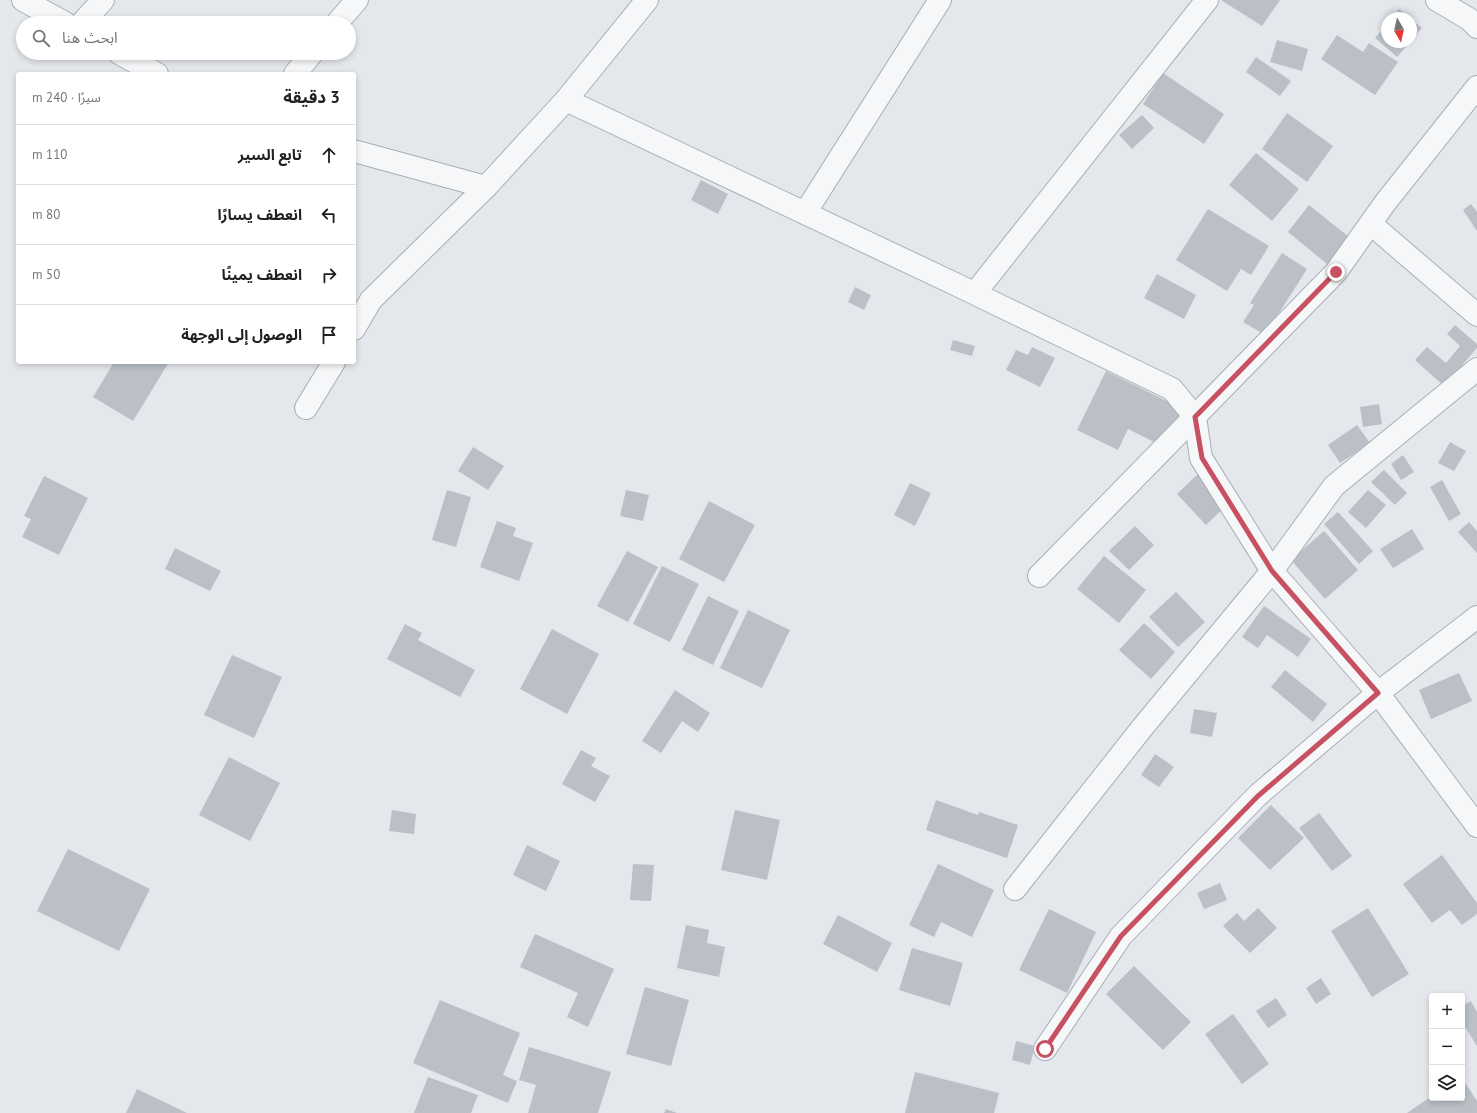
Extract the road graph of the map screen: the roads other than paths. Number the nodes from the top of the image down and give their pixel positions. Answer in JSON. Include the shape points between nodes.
{"nodes":[{"id":1,"x":23,"y":0,"type":"edge"},
{"id":2,"x":103,"y":0,"type":"edge"},
{"id":3,"x":357,"y":0,"type":"edge"},
{"id":4,"x":647,"y":0,"type":"edge"},
{"id":5,"x":940,"y":0,"type":"edge"},
{"id":6,"x":1206,"y":0,"type":"edge"},
{"id":7,"x":1451,"y":3,"type":"edge"},
{"id":8,"x":52,"y":16,"type":"edge"},
{"id":9,"x":88,"y":16,"type":"edge"},
{"id":10,"x":343,"y":16,"type":"edge"},
{"id":11,"x":1477,"y":27,"type":"edge"},
{"id":12,"x":132,"y":60,"type":"edge"},
{"id":13,"x":306,"y":60,"type":"edge"},
{"id":14,"x":153,"y":72,"type":"edge"},
{"id":15,"x":296,"y":72,"type":"edge"},
{"id":16,"x":1477,"y":87,"type":"edge"},
{"id":17,"x":566,"y":100,"type":"junction"},
{"id":18,"x":356,"y":152,"type":"edge"},
{"id":19,"x":486,"y":187,"type":"junction"},
{"id":20,"x":805,"y":213,"type":"junction"},
{"id":21,"x":1371,"y":224,"type":"junction"},
{"id":22,"x":975,"y":293,"type":"junction"},
{"id":23,"x":1477,"y":315,"type":"edge"},
{"id":24,"x":356,"y":326,"type":"edge"},
{"id":25,"x":333,"y":364,"type":"edge"},
{"id":26,"x":1477,"y":369,"type":"edge"},
{"id":27,"x":306,"y":408,"type":"dead end"},
{"id":28,"x":1195,"y":417,"type":"junction"},
{"id":29,"x":1272,"y":571,"type":"junction"},
{"id":30,"x":1039,"y":576,"type":"dead end"},
{"id":31,"x":1477,"y":617,"type":"edge"},
{"id":32,"x":1378,"y":693,"type":"junction"},
{"id":33,"x":1477,"y":826,"type":"edge"},
{"id":34,"x":1015,"y":889,"type":"dead end"},
{"id":35,"x":1045,"y":1049,"type":"dead end"}],
"edges":[{"from":1,"to":8,"type":"street"},
{"from":2,"to":9,"type":"street"},
{"from":3,"to":10,"type":"street"},
{"from":4,"to":17,"type":"street"},
{"from":5,"to":20,"type":"street"},
{"from":6,"to":22,"type":"street"},
{"from":7,"to":11,"type":"street"},
{"from":12,"to":14,"type":"street"},
{"from":13,"to":15,"type":"street"},
{"from":16,"to":21,"type":"street"},
{"from":17,"to":19,"type":"street"},
{"from":17,"to":20,"type":"street"},
{"from":18,"to":19,"type":"street"},
{"from":19,"to":24,"type":"street","via":[[371,300]]},
{"from":20,"to":22,"type":"street"},
{"from":21,"to":23,"type":"street"},
{"from":21,"to":28,"type":"street","via":[[1336,272]]},
{"from":22,"to":28,"type":"street","via":[[1172,389]]},
{"from":25,"to":27,"type":"street"},
{"from":26,"to":29,"type":"street","via":[[1334,486]]},
{"from":28,"to":29,"type":"street","via":[[1202,458]]},
{"from":28,"to":30,"type":"street"},
{"from":29,"to":32,"type":"street"},
{"from":29,"to":34,"type":"street","via":[[1142,728]]},
{"from":31,"to":32,"type":"street"},
{"from":32,"to":33,"type":"street"},
{"from":32,"to":35,"type":"street","via":[[1258,796],[1121,936]]}]}
